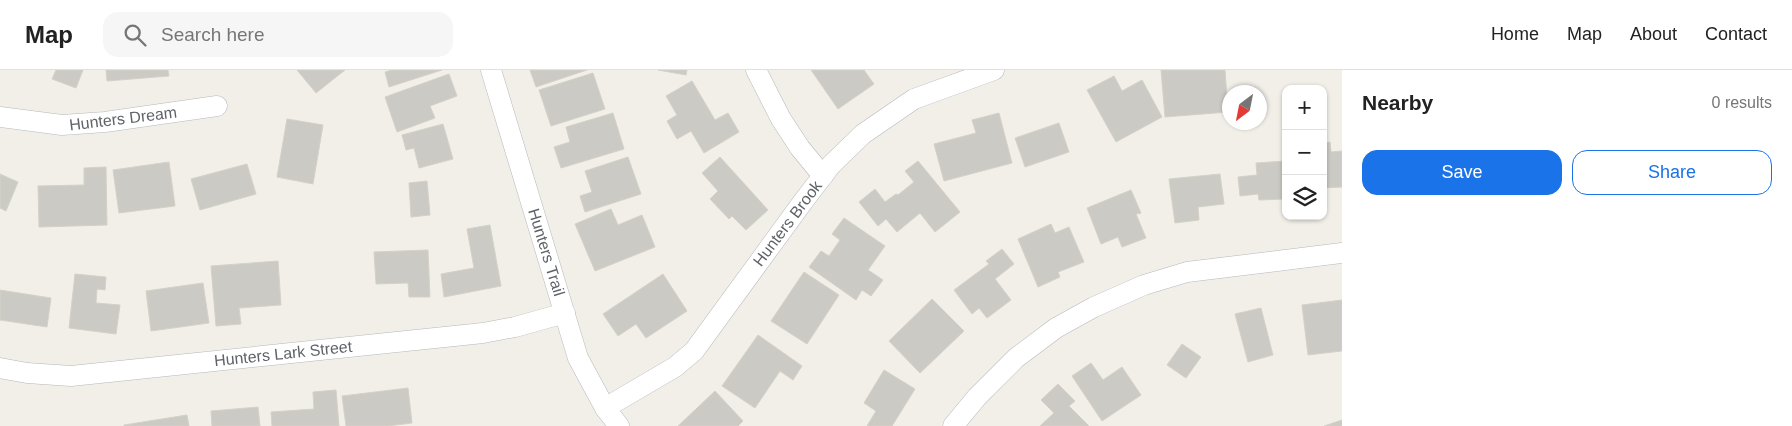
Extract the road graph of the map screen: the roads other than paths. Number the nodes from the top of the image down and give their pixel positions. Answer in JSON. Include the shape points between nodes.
{"nodes":[{"id":1,"x":491,"y":70,"type":"edge"},
{"id":2,"x":756,"y":70,"type":"edge"},
{"id":3,"x":994,"y":70,"type":"edge"},
{"id":4,"x":217,"y":106,"type":"dead end"},
{"id":5,"x":0,"y":117,"type":"edge"},
{"id":6,"x":823,"y":176,"type":"junction"},
{"id":7,"x":1342,"y":253,"type":"edge"},
{"id":8,"x":565,"y":313,"type":"junction"},
{"id":9,"x":0,"y":368,"type":"edge"},
{"id":10,"x":605,"y":408,"type":"junction"},
{"id":11,"x":619,"y":426,"type":"edge"},
{"id":12,"x":953,"y":426,"type":"edge"}],
"edges":[{"from":1,"to":8,"type":"street","name":"Hunters Trail"},
{"from":2,"to":6,"type":"street","via":[[781,119]]},
{"from":3,"to":6,"type":"street","name":"Hunters Brook","via":[[914,99],[863,134]]},
{"from":4,"to":5,"type":"street","name":"Hunters Dream","via":[[62,125]]},
{"from":6,"to":10,"type":"street","name":"Hunters Brook","via":[[694,350],[675,366]]},
{"from":7,"to":12,"type":"street","via":[[1187,272],[1144,285],[1094,307],[1056,328],[1016,358]]},
{"from":8,"to":9,"type":"street","name":"Hunters Lark Street","via":[[483,333],[71,376]]},
{"from":8,"to":10,"type":"street","name":"Hunters Trail","via":[[578,358]]},
{"from":10,"to":11,"type":"street","name":"Hunters Trail"}]}
